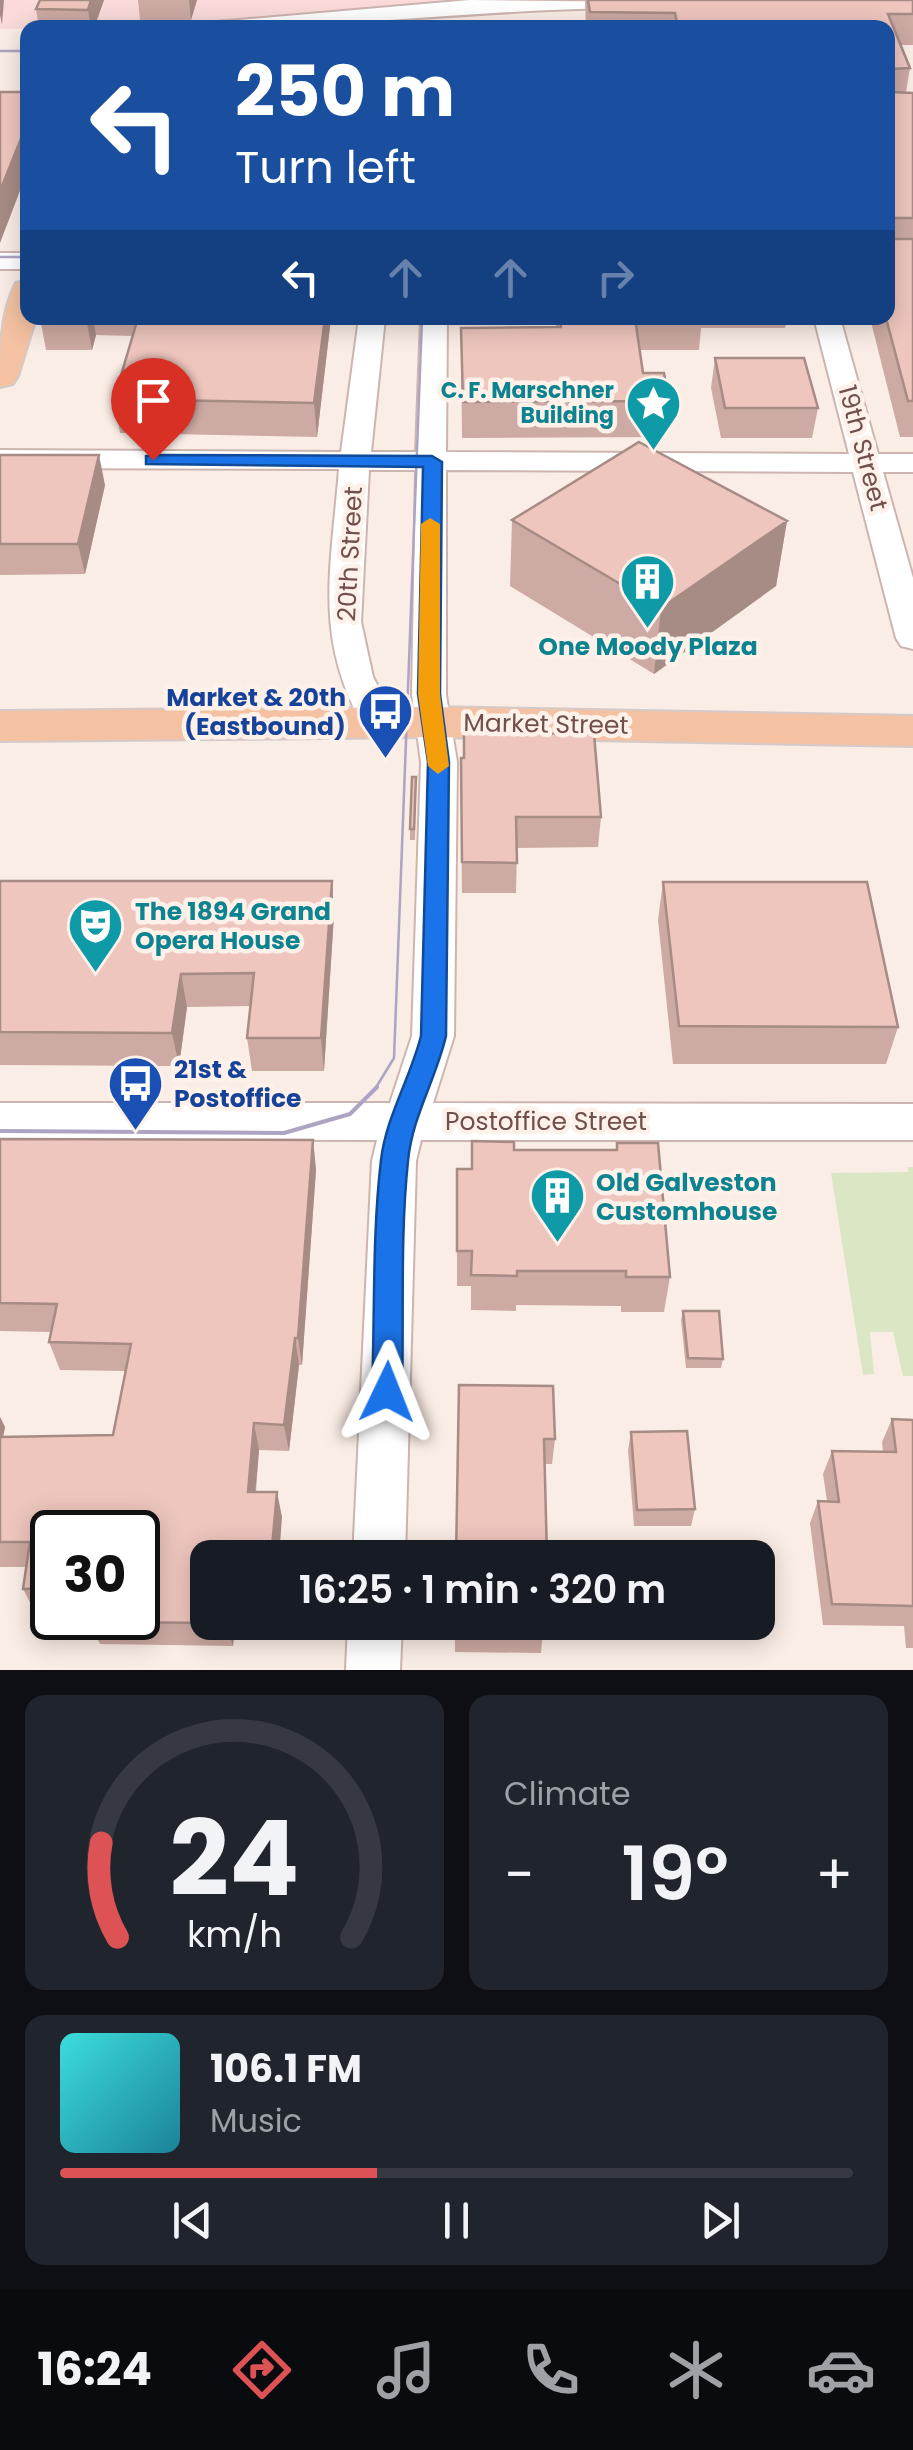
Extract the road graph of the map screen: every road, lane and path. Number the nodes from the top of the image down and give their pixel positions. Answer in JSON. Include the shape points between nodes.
{"nodes":[{"id":1,"x":652,"y":2,"type":"edge"},
{"id":2,"x":433,"y":18,"type":"edge"},
{"id":3,"x":389,"y":20,"type":"edge"},
{"id":4,"x":20,"y":315,"type":"edge"},
{"id":5,"x":371,"y":325,"type":"edge"},
{"id":6,"x":434,"y":325,"type":"edge"},
{"id":7,"x":829,"y":325,"type":"edge"},
{"id":8,"x":0,"y":376,"type":"edge"},
{"id":9,"x":0,"y":459,"type":"edge"},
{"id":10,"x":355,"y":461,"type":"junction"},
{"id":11,"x":432,"y":462,"type":"junction"},
{"id":12,"x":867,"y":464,"type":"junction"},
{"id":13,"x":913,"y":464,"type":"edge"},
{"id":14,"x":913,"y":638,"type":"edge"},
{"id":15,"x":432,"y":722,"type":"junction"},
{"id":16,"x":380,"y":725,"type":"junction"},
{"id":17,"x":0,"y":726,"type":"edge"},
{"id":18,"x":913,"y":731,"type":"edge"},
{"id":19,"x":0,"y":1121,"type":"edge"},
{"id":20,"x":402,"y":1121,"type":"junction"},
{"id":21,"x":913,"y":1122,"type":"edge"},
{"id":22,"x":380,"y":1540,"type":"edge"},
{"id":23,"x":375,"y":1640,"type":"edge"},
{"id":24,"x":373,"y":1670,"type":"edge"}],
"edges":[{"from":1,"to":2,"type":"street","via":[[565,0]]},
{"from":2,"to":3,"type":"street"},
{"from":4,"to":8,"type":"main road"},
{"from":5,"to":10,"type":"street","name":"20th Street"},
{"from":6,"to":11,"type":"street"},
{"from":7,"to":12,"type":"street","name":"19th Street"},
{"from":9,"to":10,"type":"street"},
{"from":10,"to":11,"type":"street"},
{"from":10,"to":16,"type":"street","name":"20th Street","via":[[344,622],[356,677]]},
{"from":11,"to":12,"type":"street"},
{"from":11,"to":15,"type":"street"},
{"from":12,"to":13,"type":"street"},
{"from":12,"to":14,"type":"street","name":"19th Street"},
{"from":15,"to":16,"type":"main road","name":"Market Street"},
{"from":15,"to":18,"type":"main road","name":"Market Street"},
{"from":15,"to":20,"type":"street","via":[[438,762],[433,1036]]},
{"from":16,"to":17,"type":"main road","name":"Market Street"},
{"from":19,"to":20,"type":"street","name":"Postoffice Street"},
{"from":20,"to":21,"type":"street","name":"Postoffice Street"},
{"from":20,"to":22,"type":"street","via":[[394,1160]]},
{"from":23,"to":24,"type":"street"}]}
